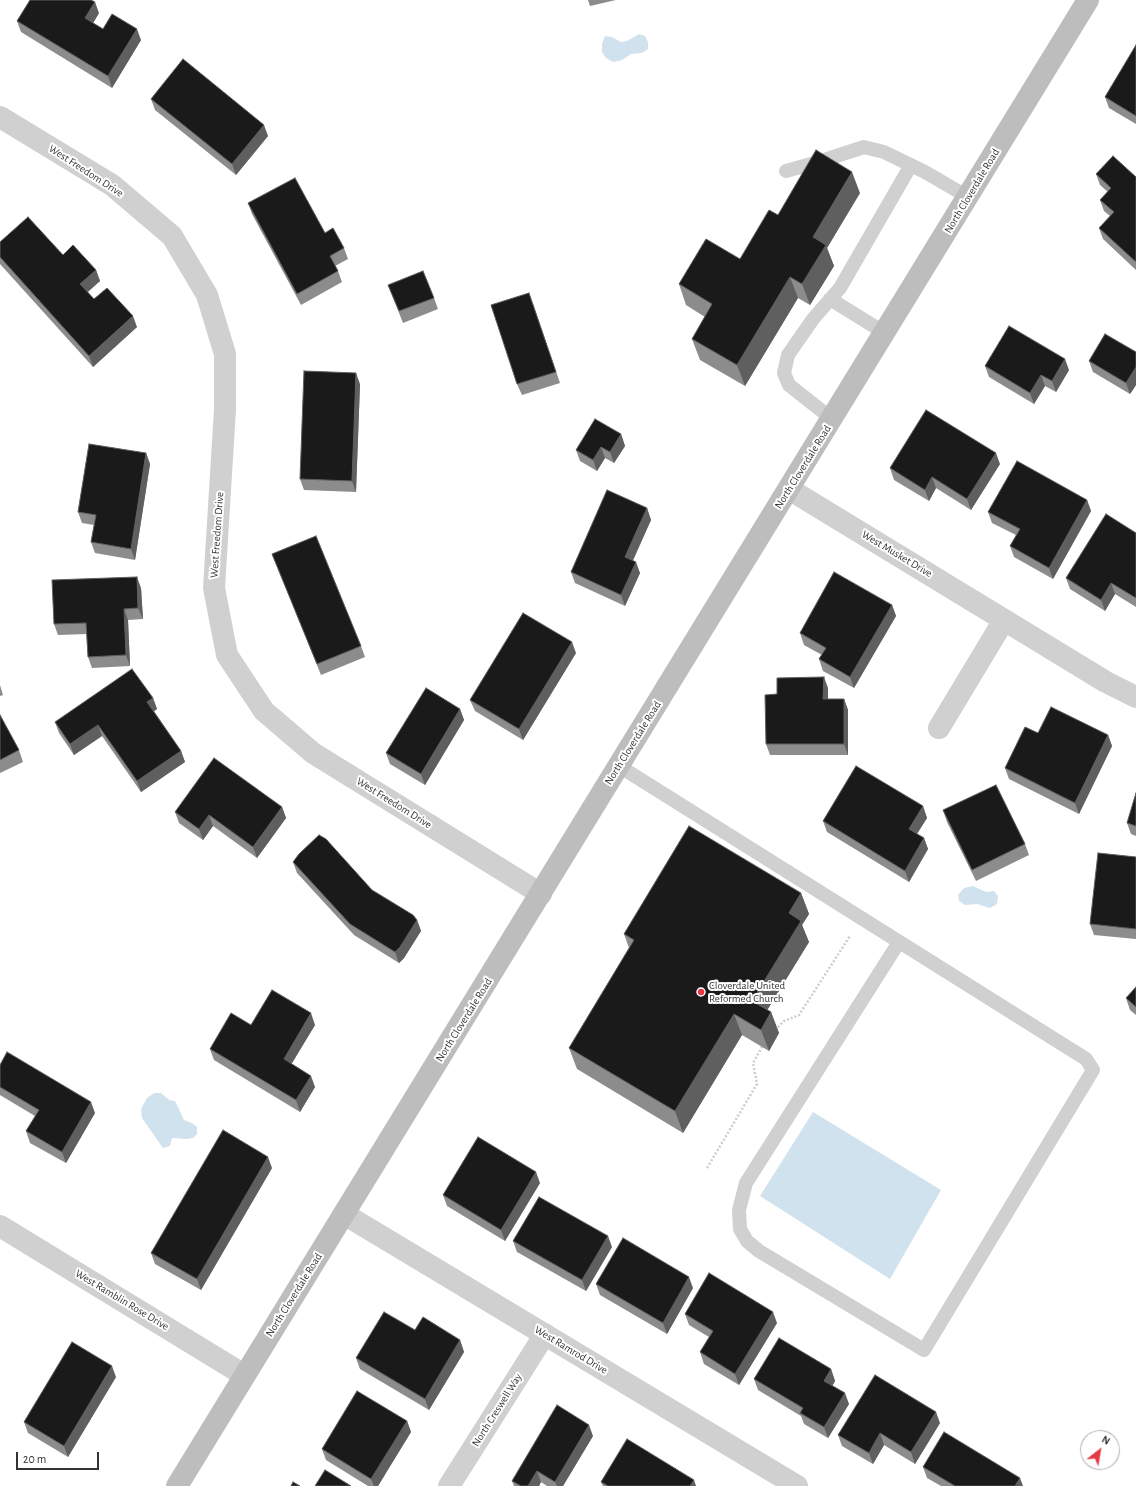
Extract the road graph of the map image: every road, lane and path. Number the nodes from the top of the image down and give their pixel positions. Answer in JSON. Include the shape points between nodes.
{"nodes":[{"id":1,"x":1088,"y":0,"type":"edge"},
{"id":2,"x":0,"y":117,"type":"edge"},
{"id":3,"x":911,"y":165,"type":"junction"},
{"id":4,"x":786,"y":171,"type":"dead end"},
{"id":5,"x":968,"y":197,"type":"junction"},
{"id":6,"x":830,"y":299,"type":"junction"},
{"id":7,"x":885,"y":333,"type":"junction"},
{"id":8,"x":832,"y":419,"type":"junction"},
{"id":9,"x":789,"y":489,"type":"junction"},
{"id":10,"x":1004,"y":620,"type":"junction"},
{"id":11,"x":1136,"y":697,"type":"edge"},
{"id":12,"x":939,"y":728,"type":"dead end"},
{"id":13,"x":619,"y":766,"type":"junction"},
{"id":14,"x":541,"y":894,"type":"junction"},
{"id":15,"x":862,"y":919,"type":"junction"},
{"id":16,"x":899,"y":942,"type":"junction"},
{"id":17,"x":774,"y":1031,"type":"dead end"},
{"id":18,"x":766,"y":1041,"type":"edge"},
{"id":19,"x":707,"y":1168,"type":"dead end"},
{"id":20,"x":344,"y":1214,"type":"junction"},
{"id":21,"x":0,"y":1226,"type":"edge"},
{"id":22,"x":545,"y":1334,"type":"junction"},
{"id":23,"x":244,"y":1375,"type":"junction"},
{"id":24,"x":177,"y":1486,"type":"edge"},
{"id":25,"x":449,"y":1486,"type":"edge"},
{"id":26,"x":797,"y":1486,"type":"edge"}],
"edges":[{"from":1,"to":5,"type":"main road","name":"North Cloverdale Road"},
{"from":2,"to":14,"type":"street","name":"West Freedom Drive","via":[[112,186],[172,236],[207,295],[225,354],[226,409],[214,588],[227,655],[264,711],[313,753]]},
{"from":3,"to":4,"type":"lane","via":[[864,146]]},
{"from":3,"to":5,"type":"lane"},
{"from":3,"to":6,"type":"lane","via":[[840,288]]},
{"from":5,"to":7,"type":"main road","name":"North Cloverdale Road"},
{"from":6,"to":7,"type":"lane"},
{"from":6,"to":8,"type":"lane","via":[[800,335],[788,355],[784,373],[789,385]]},
{"from":7,"to":8,"type":"main road","name":"North Cloverdale Road"},
{"from":8,"to":9,"type":"main road","name":"North Cloverdale Road"},
{"from":9,"to":10,"type":"street","name":"West Musket Drive"},
{"from":9,"to":13,"type":"main road","name":"North Cloverdale Road"},
{"from":10,"to":11,"type":"street","name":"West Musket Drive","via":[[1106,682]]},
{"from":10,"to":12,"type":"street"},
{"from":13,"to":14,"type":"main road","name":"North Cloverdale Road"},
{"from":13,"to":15,"type":"lane"},
{"from":14,"to":20,"type":"main road","name":"North Cloverdale Road"},
{"from":15,"to":16,"type":"lane"},
{"from":15,"to":17,"type":"path","via":[[799,1015],[784,1021]]},
{"from":16,"to":16,"type":"lane","via":[[1086,1059],[1092,1070],[924,1350],[759,1251],[740,1229],[739,1210],[746,1183]]},
{"from":18,"to":19,"type":"path","via":[[753,1063],[757,1084]]},
{"from":20,"to":22,"type":"street","name":"West Ramrod Drive"},
{"from":20,"to":23,"type":"main road","name":"North Cloverdale Road"},
{"from":21,"to":23,"type":"street","name":"West Ramblin Rose Drive"},
{"from":22,"to":25,"type":"street","name":"North Creswell Way"},
{"from":22,"to":26,"type":"street","name":"West Ramrod Drive"},
{"from":23,"to":24,"type":"main road","name":"North Cloverdale Road"}]}
